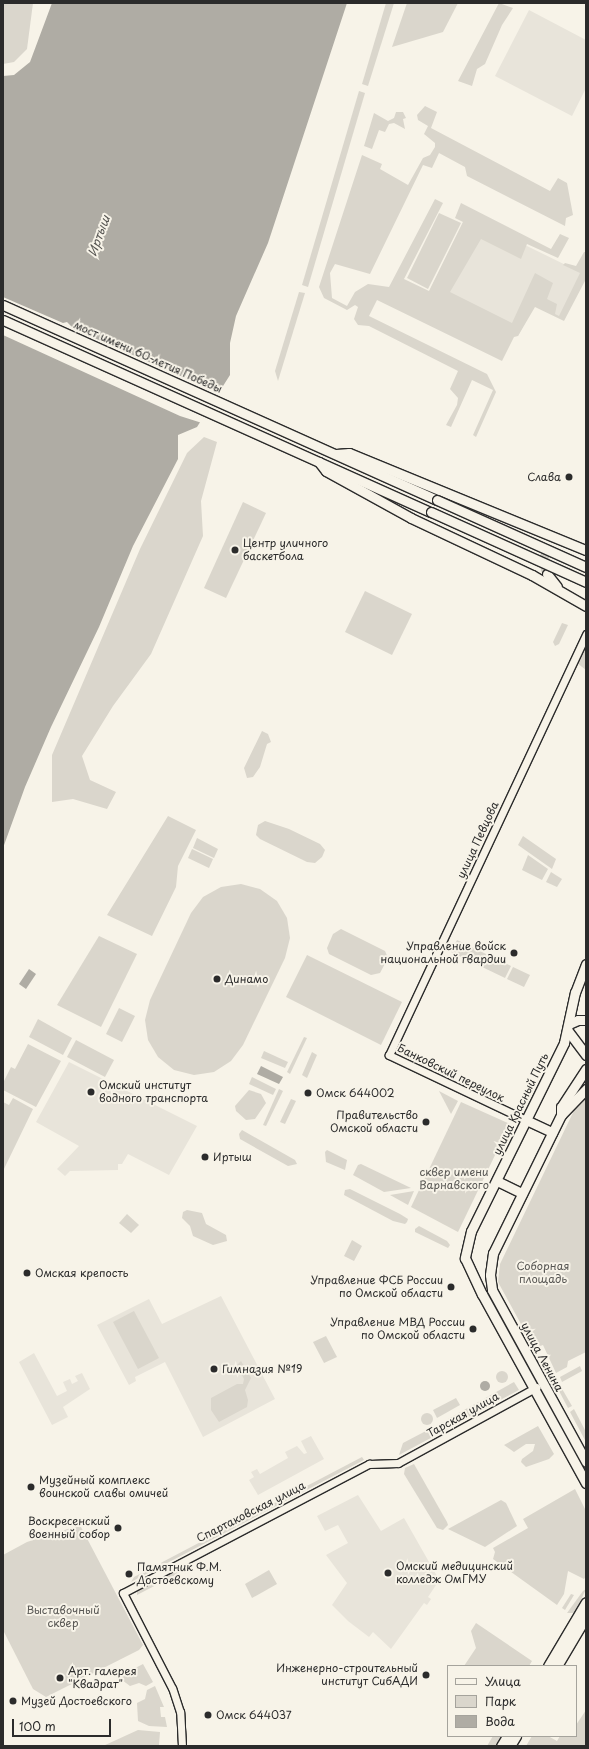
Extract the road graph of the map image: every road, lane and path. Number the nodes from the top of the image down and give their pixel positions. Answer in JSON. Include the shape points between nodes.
{"nodes":[{"id":1,"x":3,"y":305,"type":"edge"},
{"id":2,"x":3,"y":320,"type":"edge"},
{"id":3,"x":334,"y":454,"type":"junction"},
{"id":4,"x":320,"y":462,"type":"junction"},
{"id":5,"x":571,"y":545,"type":"junction"},
{"id":6,"x":555,"y":546,"type":"dead end"},
{"id":7,"x":586,"y":550,"type":"edge"},
{"id":8,"x":586,"y":567,"type":"edge"},
{"id":9,"x":547,"y":574,"type":"tunnel mouth"},
{"id":10,"x":586,"y":582,"type":"edge"},
{"id":11,"x":564,"y":594,"type":"junction"},
{"id":12,"x":586,"y":606,"type":"edge"},
{"id":13,"x":586,"y":634,"type":"edge"},
{"id":14,"x":586,"y":964,"type":"edge"},
{"id":15,"x":586,"y":1020,"type":"edge"},
{"id":16,"x":568,"y":1028,"type":"junction"},
{"id":17,"x":388,"y":1055,"type":"joint"},
{"id":18,"x":586,"y":1055,"type":"edge"},
{"id":19,"x":586,"y":1069,"type":"edge"},
{"id":20,"x":586,"y":1089,"type":"edge"},
{"id":21,"x":561,"y":1114,"type":"junction"},
{"id":22,"x":526,"y":1120,"type":"junction"},
{"id":23,"x":552,"y":1132,"type":"junction"},
{"id":24,"x":497,"y":1181,"type":"junction"},
{"id":25,"x":522,"y":1193,"type":"junction"},
{"id":26,"x":482,"y":1294,"type":"joint"},
{"id":27,"x":543,"y":1384,"type":"junction"},
{"id":28,"x":534,"y":1389,"type":"junction"},
{"id":29,"x":584,"y":1458,"type":"edge"},
{"id":30,"x":573,"y":1459,"type":"junction"},
{"id":31,"x":393,"y":1465,"type":"joint"},
{"id":32,"x":586,"y":1483,"type":"edge"},
{"id":33,"x":586,"y":1602,"type":"edge"},
{"id":34,"x":586,"y":1617,"type":"edge"},
{"id":35,"x":549,"y":1665,"type":"edge"},
{"id":36,"x":557,"y":1665,"type":"edge"},
{"id":37,"x":506,"y":1737,"type":"edge"},
{"id":38,"x":515,"y":1737,"type":"edge"},
{"id":39,"x":182,"y":1746,"type":"edge"},
{"id":40,"x":501,"y":1746,"type":"edge"},
{"id":41,"x":510,"y":1746,"type":"edge"}],
"edges":[{"from":1,"to":3,"type":"main road","name":"мост имени 60-летия Победы"},
{"from":2,"to":4,"type":"main road"},
{"from":3,"to":5,"type":"main road","via":[[349,453],[370,461]]},
{"from":3,"to":8,"type":"main road","name":"мост имени 60-летия Победы","bridge":true},
{"from":4,"to":10,"type":"main road","bridge":true},
{"from":4,"to":11,"type":"main road","via":[[326,471],[411,518],[497,558]]},
{"from":5,"to":6,"type":"main road"},
{"from":5,"to":7,"type":"main road"},
{"from":9,"to":11,"type":"main road"},
{"from":11,"to":12,"type":"main road"},
{"from":13,"to":17,"type":"street","name":"улица Певцова"},
{"from":14,"to":16,"type":"main road","name":"улица Красный Путь","via":[[575,992]]},
{"from":15,"to":16,"type":"main road","via":[[578,1020]]},
{"from":16,"to":18,"type":"main road"},
{"from":16,"to":22,"type":"main road","name":"улица Красный Путь","via":[[553,1067]]},
{"from":17,"to":22,"type":"street","name":"Банковский переулок"},
{"from":19,"to":21,"type":"main road","via":[[561,1107]]},
{"from":20,"to":21,"type":"main road"},
{"from":21,"to":23,"type":"main road"},
{"from":22,"to":23,"type":"main road"},
{"from":22,"to":24,"type":"main road","name":"улица Красный Путь"},
{"from":23,"to":25,"type":"main road"},
{"from":24,"to":25,"type":"main road"},
{"from":24,"to":26,"type":"main road","name":"улица Красный Путь","via":[[471,1231],[466,1252],[467,1264]]},
{"from":25,"to":27,"type":"main road","name":"улица Ленина","via":[[491,1259],[492,1290]]},
{"from":26,"to":28,"type":"main road","name":"улица Ленина"},
{"from":27,"to":28,"type":"street","name":"Тарская улица"},
{"from":27,"to":29,"type":"main road","name":"улица Ленина"},
{"from":28,"to":30,"type":"main road","name":"улица Ленина"},
{"from":28,"to":31,"type":"street","name":"Тарская улица"},
{"from":29,"to":30,"type":"main road"},
{"from":30,"to":32,"type":"main road","name":"улица Ленина"},
{"from":31,"to":39,"type":"street","name":"Спартаковская улица","via":[[380,1462],[369,1464],[123,1593],[175,1694],[182,1723]]},
{"from":33,"to":35,"type":"main road"},
{"from":34,"to":36,"type":"main road"},
{"from":37,"to":40,"type":"main road"},
{"from":38,"to":41,"type":"main road"}]}
